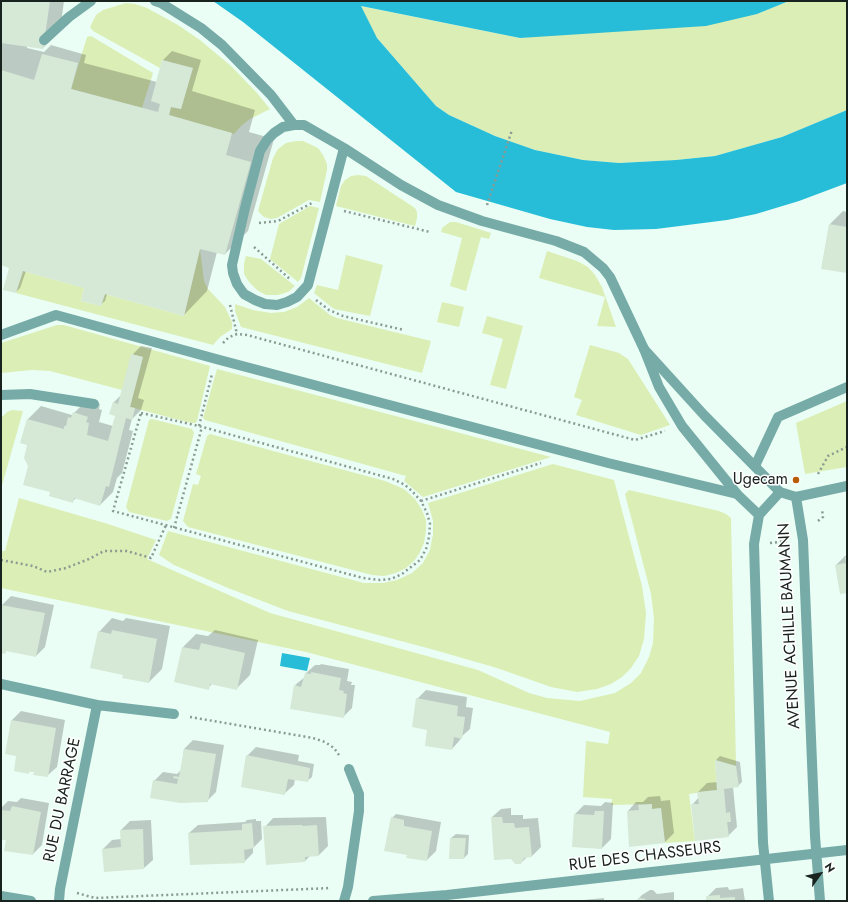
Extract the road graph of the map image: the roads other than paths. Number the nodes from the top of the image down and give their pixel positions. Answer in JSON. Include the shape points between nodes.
{"nodes":[{"id":1,"x":91,"y":1,"type":"edge"},
{"id":2,"x":155,"y":1,"type":"edge"},
{"id":3,"x":44,"y":40,"type":"dead end"},
{"id":4,"x":294,"y":125,"type":"junction"},
{"id":5,"x":344,"y":148,"type":"junction"},
{"id":6,"x":1,"y":335,"type":"edge"},
{"id":7,"x":644,"y":349,"type":"junction"},
{"id":8,"x":847,"y":387,"type":"edge"},
{"id":9,"x":1,"y":395,"type":"edge"},
{"id":10,"x":94,"y":404,"type":"dead end"},
{"id":11,"x":755,"y":466,"type":"junction"},
{"id":12,"x":847,"y":486,"type":"edge"},
{"id":13,"x":780,"y":492,"type":"junction"},
{"id":14,"x":737,"y":494,"type":"junction"},
{"id":15,"x":796,"y":497,"type":"junction"},
{"id":16,"x":758,"y":516,"type":"junction"},
{"id":17,"x":1,"y":684,"type":"edge"},
{"id":18,"x":97,"y":705,"type":"junction"},
{"id":19,"x":174,"y":714,"type":"road end"},
{"id":20,"x":349,"y":769,"type":"road end"},
{"id":21,"x":847,"y":850,"type":"edge"},
{"id":22,"x":817,"y":854,"type":"junction"},
{"id":23,"x":765,"y":859,"type":"junction"},
{"id":24,"x":1,"y":896,"type":"edge"},
{"id":25,"x":446,"y":898,"type":"edge"},
{"id":26,"x":31,"y":901,"type":"edge"},
{"id":27,"x":59,"y":901,"type":"edge"},
{"id":28,"x":344,"y":901,"type":"edge"},
{"id":29,"x":373,"y":901,"type":"edge"},
{"id":30,"x":769,"y":901,"type":"edge"},
{"id":31,"x":820,"y":901,"type":"edge"}],
"edges":[{"from":1,"to":3,"type":"street"},
{"from":2,"to":4,"type":"street","via":[[201,28],[222,45],[271,94]]},
{"from":4,"to":5,"type":"street","via":[[304,125]]},
{"from":4,"to":5,"type":"street","via":[[283,127],[274,133],[260,151],[245,208],[232,265],[237,284],[244,294],[254,300],[265,304],[282,304],[297,297],[308,285]]},
{"from":5,"to":7,"type":"street","via":[[438,206],[584,252],[610,277]]},
{"from":6,"to":14,"type":"street","via":[[56,315],[608,463]]},
{"from":7,"to":11,"type":"street"},
{"from":7,"to":14,"type":"street","via":[[659,387],[682,426]]},
{"from":8,"to":11,"type":"street","via":[[778,417]]},
{"from":9,"to":10,"type":"street","via":[[30,394]]},
{"from":11,"to":13,"type":"street"},
{"from":12,"to":15,"type":"street"},
{"from":13,"to":15,"type":"street"},
{"from":13,"to":16,"type":"street","name":"AVENUE ACHILLE BAUMANN"},
{"from":14,"to":16,"type":"street"},
{"from":15,"to":22,"type":"street","name":"AVENUE ACHILLE BAUMANN","via":[[803,540]]},
{"from":16,"to":23,"type":"street","name":"AVENUE ACHILLE BAUMANN","via":[[754,544]]},
{"from":17,"to":18,"type":"street"},
{"from":18,"to":19,"type":"street"},
{"from":18,"to":27,"type":"street","name":"RUE DU BARRAGE"},
{"from":20,"to":28,"type":"street","via":[[359,794],[359,811]]},
{"from":21,"to":22,"type":"street","name":"RUE DES CHASSEURS"},
{"from":22,"to":23,"type":"street","name":"RUE DES CHASSEURS"},
{"from":22,"to":31,"type":"street","name":"AVENUE ACHILLE BAUMANN"},
{"from":23,"to":25,"type":"street","name":"RUE DES CHASSEURS"},
{"from":23,"to":30,"type":"street","name":"AVENUE ACHILLE BAUMANN"},
{"from":24,"to":26,"type":"street"},
{"from":25,"to":29,"type":"street","name":"RUE DES CHASSEURS"}]}
